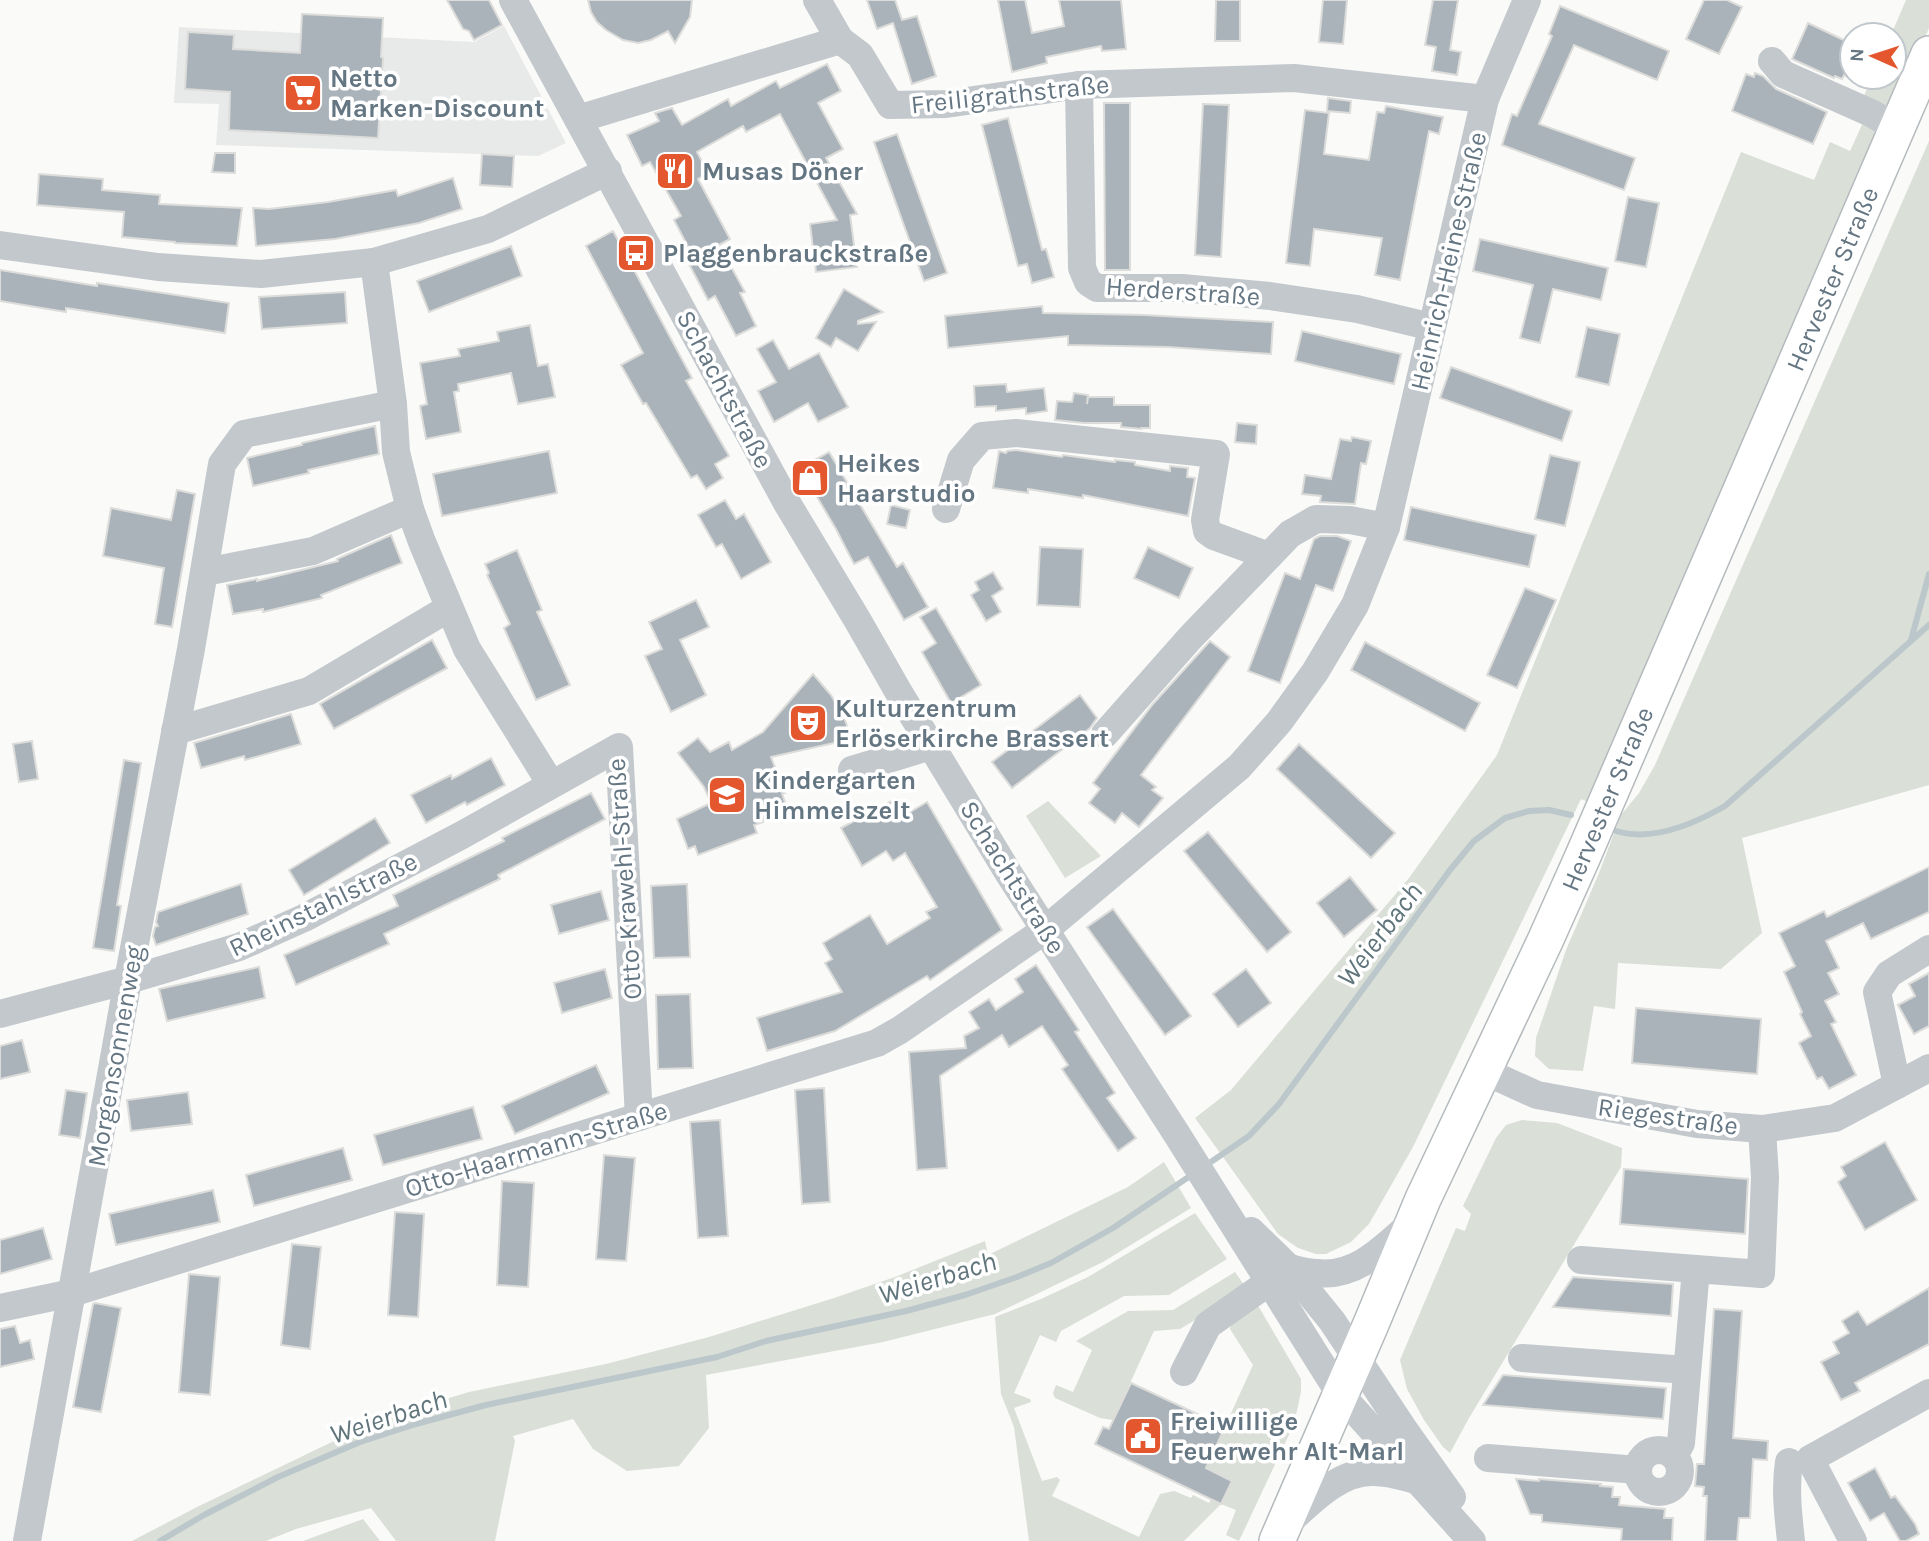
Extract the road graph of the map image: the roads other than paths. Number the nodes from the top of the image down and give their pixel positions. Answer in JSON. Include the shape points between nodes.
{"nodes":[{"id":1,"x":513,"y":0,"type":"edge"},
{"id":2,"x":817,"y":0,"type":"edge"},
{"id":3,"x":1527,"y":0,"type":"edge"},
{"id":4,"x":840,"y":40,"type":"junction"},
{"id":5,"x":1929,"y":54,"type":"edge"},
{"id":6,"x":1772,"y":61,"type":"dead end"},
{"id":7,"x":1079,"y":85,"type":"junction"},
{"id":8,"x":1485,"y":99,"type":"junction"},
{"id":9,"x":578,"y":119,"type":"junction"},
{"id":10,"x":1897,"y":128,"type":"junction"},
{"id":11,"x":608,"y":171,"type":"junction"},
{"id":12,"x":0,"y":245,"type":"edge"},
{"id":13,"x":374,"y":262,"type":"junction"},
{"id":14,"x":1432,"y":327,"type":"junction"},
{"id":15,"x":393,"y":404,"type":"junction"},
{"id":16,"x":410,"y":509,"type":"junction"},
{"id":17,"x":946,"y":509,"type":"dead end"},
{"id":18,"x":1386,"y":527,"type":"junction"},
{"id":19,"x":1269,"y":555,"type":"junction"},
{"id":20,"x":205,"y":572,"type":"junction"},
{"id":21,"x":449,"y":608,"type":"junction"},
{"id":22,"x":176,"y":731,"type":"junction"},
{"id":23,"x":1105,"y":734,"type":"dead end"},
{"id":24,"x":931,"y":746,"type":"junction"},
{"id":25,"x":852,"y":770,"type":"dead end"},
{"id":26,"x":551,"y":784,"type":"junction"},
{"id":27,"x":1045,"y":930,"type":"junction"},
{"id":28,"x":1929,"y":949,"type":"edge"},
{"id":29,"x":128,"y":980,"type":"junction"},
{"id":30,"x":0,"y":1014,"type":"edge"},
{"id":31,"x":1929,"y":1068,"type":"edge"},
{"id":32,"x":1484,"y":1071,"type":"junction"},
{"id":33,"x":1897,"y":1085,"type":"junction"},
{"id":34,"x":639,"y":1117,"type":"junction"},
{"id":35,"x":1762,"y":1129,"type":"junction"},
{"id":36,"x":1413,"y":1222,"type":"junction"},
{"id":37,"x":1581,"y":1260,"type":"dead end"},
{"id":38,"x":1696,"y":1269,"type":"junction"},
{"id":39,"x":1280,"y":1275,"type":"junction"},
{"id":40,"x":72,"y":1293,"type":"junction"},
{"id":41,"x":0,"y":1308,"type":"edge"},
{"id":42,"x":1356,"y":1358,"type":"junction"},
{"id":43,"x":1522,"y":1358,"type":"dead end"},
{"id":44,"x":1687,"y":1370,"type":"junction"},
{"id":45,"x":1184,"y":1372,"type":"dead end"},
{"id":46,"x":1929,"y":1392,"type":"edge"},
{"id":47,"x":1340,"y":1395,"type":"junction"},
{"id":48,"x":1674,"y":1456,"type":"junction"},
{"id":49,"x":1488,"y":1458,"type":"dead end"},
{"id":50,"x":1789,"y":1462,"type":"dead end"},
{"id":51,"x":1638,"y":1470,"type":"junction"},
{"id":52,"x":1416,"y":1480,"type":"junction"},
{"id":53,"x":1280,"y":1534,"type":"edge"},
{"id":54,"x":27,"y":1541,"type":"edge"},
{"id":55,"x":1472,"y":1541,"type":"edge"},
{"id":56,"x":1482,"y":1541,"type":"edge"},
{"id":57,"x":1791,"y":1541,"type":"edge"},
{"id":58,"x":1853,"y":1541,"type":"edge"}],
"edges":[{"from":1,"to":9,"type":"street","name":"Schachtstraße"},
{"from":2,"to":4,"type":"street"},
{"from":3,"to":8,"type":"street","name":"Heinrich-Heine-Straße"},
{"from":4,"to":7,"type":"street","name":"Freiligrathstraße","via":[[860,55],[890,105],[946,104]]},
{"from":4,"to":9,"type":"street"},
{"from":5,"to":10,"type":"main road","name":"Hervester Straße"},
{"from":6,"to":10,"type":"street","via":[[1783,74]]},
{"from":7,"to":8,"type":"street","name":"Freiligrathstraße","via":[[1294,78]]},
{"from":7,"to":14,"type":"street","name":"Herderstraße","via":[[1082,268],[1088,282],[1097,288],[1182,288],[1270,296],[1357,309]]},
{"from":8,"to":14,"type":"street","name":"Heinrich-Heine-Straße"},
{"from":9,"to":11,"type":"street","name":"Schachtstraße"},
{"from":10,"to":32,"type":"main road","name":"Hervester Straße","via":[[1583,856]]},
{"from":11,"to":13,"type":"street","via":[[488,229]]},
{"from":11,"to":24,"type":"street","name":"Schachtstraße","via":[[787,503]]},
{"from":12,"to":13,"type":"street","via":[[158,267],[261,274]]},
{"from":13,"to":15,"type":"street"},
{"from":14,"to":18,"type":"street","name":"Heinrich-Heine-Straße"},
{"from":15,"to":16,"type":"street","via":[[396,452]]},
{"from":15,"to":20,"type":"street","name":"Morgensonnenweg","via":[[244,434],[222,464]]},
{"from":16,"to":20,"type":"street","via":[[313,551]]},
{"from":16,"to":21,"type":"street"},
{"from":17,"to":19,"type":"street","via":[[961,460],[982,436],[1016,433],[1216,454],[1207,531]]},
{"from":18,"to":19,"type":"street","via":[[1316,519],[1290,534]]},
{"from":18,"to":27,"type":"street","name":"Heinrich-Heine-Straße","via":[[1355,606],[1279,722],[1239,767]]},
{"from":19,"to":23,"type":"street"},
{"from":20,"to":22,"type":"street","name":"Morgensonnenweg"},
{"from":21,"to":22,"type":"street","via":[[309,691]]},
{"from":21,"to":26,"type":"street","via":[[467,649]]},
{"from":22,"to":29,"type":"street","name":"Morgensonnenweg"},
{"from":24,"to":25,"type":"street"},
{"from":24,"to":27,"type":"street","name":"Schachtstraße"},
{"from":26,"to":29,"type":"street","name":"Rheinstahlstraße","via":[[304,918],[239,947]]},
{"from":26,"to":34,"type":"street","name":"Otto-Krawehl-Straße","via":[[619,747]]},
{"from":27,"to":34,"type":"street","name":"Otto-Haarmann-Straße","via":[[877,1043]]},
{"from":27,"to":39,"type":"street","name":"Schachtstraße","via":[[1213,1191]]},
{"from":28,"to":33,"type":"street","via":[[1889,974],[1877,992]]},
{"from":29,"to":30,"type":"street","name":"Rheinstahlstraße"},
{"from":29,"to":40,"type":"street","name":"Morgensonnenweg"},
{"from":31,"to":33,"type":"street","name":"Riegestraße"},
{"from":32,"to":35,"type":"street","name":"Riegestraße","via":[[1536,1094],[1697,1124]]},
{"from":32,"to":36,"type":"main road","name":"Hervester Straße"},
{"from":33,"to":35,"type":"street","name":"Riegestraße","via":[[1835,1118]]},
{"from":34,"to":40,"type":"street","name":"Otto-Haarmann-Straße"},
{"from":35,"to":38,"type":"street","via":[[1761,1274]]},
{"from":36,"to":39,"type":"street","via":[[1352,1268],[1338,1273]]},
{"from":36,"to":42,"type":"main road","name":"Hervester Straße"},
{"from":37,"to":38,"type":"street"},
{"from":38,"to":44,"type":"street"},
{"from":39,"to":42,"type":"street","name":"Schachtstraße","via":[[1332,1321]]},
{"from":39,"to":45,"type":"street","via":[[1208,1325]]},
{"from":39,"to":47,"type":"street","name":"Schachtstraße"},
{"from":40,"to":41,"type":"street","name":"Otto-Haarmann-Straße"},
{"from":40,"to":54,"type":"street","name":"Morgensonnenweg"},
{"from":42,"to":47,"type":"main road","name":"Hervester Straße"},
{"from":42,"to":56,"type":"street","name":"Schachtstraße"},
{"from":43,"to":44,"type":"street"},
{"from":44,"to":48,"type":"street","via":[[1681,1443]]},
{"from":46,"to":58,"type":"street","via":[[1810,1459]]},
{"from":47,"to":52,"type":"street","name":"Schachtstraße"},
{"from":47,"to":53,"type":"main road","name":"Hervester Straße"},
{"from":48,"to":51,"type":"street","via":[[1664,1450],[1652,1451],[1642,1458]]},
{"from":48,"to":51,"type":"street","via":[[1681,1473],[1678,1496],[1649,1490]]},
{"from":49,"to":51,"type":"street"},
{"from":50,"to":57,"type":"street"},
{"from":52,"to":53,"type":"street","via":[[1372,1472],[1353,1475],[1327,1489]]},
{"from":52,"to":55,"type":"street","name":"Schachtstraße"}]}
